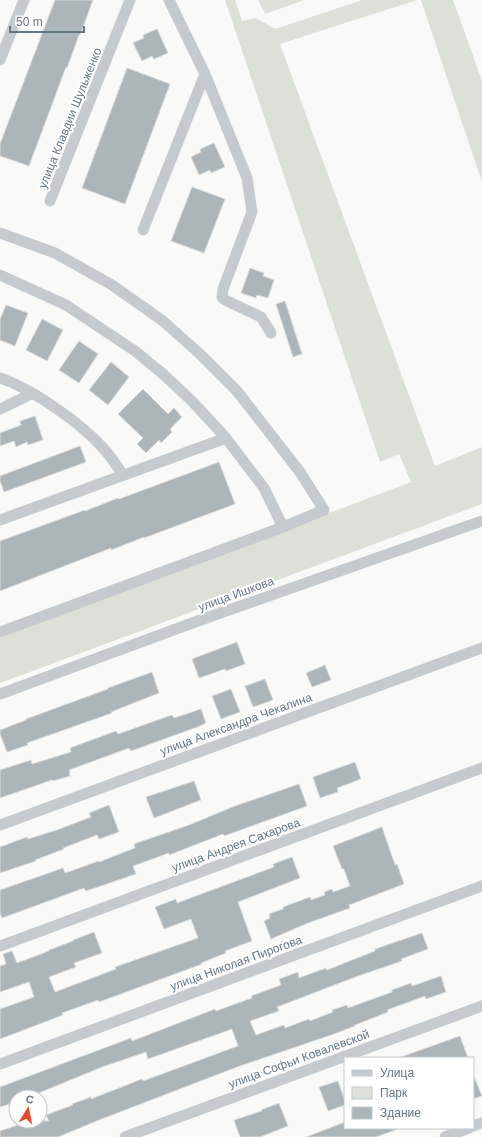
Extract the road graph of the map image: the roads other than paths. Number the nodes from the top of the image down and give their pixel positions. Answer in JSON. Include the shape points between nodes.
{"nodes":[{"id":1,"x":24,"y":0,"type":"edge"},
{"id":2,"x":130,"y":0,"type":"edge"},
{"id":3,"x":170,"y":0,"type":"edge"},
{"id":4,"x":0,"y":60,"type":"edge"},
{"id":5,"x":204,"y":74,"type":"junction"},
{"id":6,"x":50,"y":201,"type":"dead end"},
{"id":7,"x":143,"y":230,"type":"dead end"},
{"id":8,"x":0,"y":233,"type":"edge"},
{"id":9,"x":0,"y":275,"type":"edge"},
{"id":10,"x":271,"y":333,"type":"dead end"},
{"id":11,"x":0,"y":378,"type":"edge"},
{"id":12,"x":31,"y":394,"type":"junction"},
{"id":13,"x":0,"y":409,"type":"edge"},
{"id":14,"x":226,"y":438,"type":"junction"},
{"id":15,"x":123,"y":475,"type":"junction"},
{"id":16,"x":0,"y":520,"type":"edge"},
{"id":17,"x":482,"y":521,"type":"edge"},
{"id":18,"x":283,"y":527,"type":"junction"},
{"id":19,"x":0,"y":632,"type":"edge"},
{"id":20,"x":482,"y":648,"type":"edge"},
{"id":21,"x":0,"y":694,"type":"edge"},
{"id":22,"x":482,"y":768,"type":"edge"},
{"id":23,"x":0,"y":825,"type":"edge"},
{"id":24,"x":482,"y":886,"type":"edge"},
{"id":25,"x":0,"y":946,"type":"edge"},
{"id":26,"x":482,"y":1006,"type":"edge"},
{"id":27,"x":0,"y":1064,"type":"edge"},
{"id":28,"x":466,"y":1129,"type":"edge"},
{"id":29,"x":126,"y":1137,"type":"edge"},
{"id":30,"x":445,"y":1137,"type":"edge"}],
"edges":[{"from":1,"to":4,"type":"street"},
{"from":2,"to":6,"type":"street","name":"улица Клавдии Шульженко"},
{"from":3,"to":5,"type":"street"},
{"from":5,"to":7,"type":"street"},
{"from":5,"to":10,"type":"street","via":[[247,178],[252,212],[222,297],[261,317]]},
{"from":8,"to":18,"type":"street","via":[[55,253],[112,285],[163,321],[237,391],[300,472],[324,510]]},
{"from":9,"to":14,"type":"street","via":[[66,305],[135,352],[192,401]]},
{"from":11,"to":12,"type":"street"},
{"from":12,"to":13,"type":"street"},
{"from":12,"to":15,"type":"street","via":[[85,431],[103,448]]},
{"from":14,"to":15,"type":"street"},
{"from":14,"to":18,"type":"street","via":[[264,488]]},
{"from":15,"to":16,"type":"street"},
{"from":17,"to":21,"type":"street","name":"улица Ишкова"},
{"from":18,"to":19,"type":"street"},
{"from":20,"to":23,"type":"street","name":"улица Александра Чекалина"},
{"from":22,"to":25,"type":"street","name":"улица Андрея Сахарова"},
{"from":24,"to":27,"type":"street","name":"улица Николая Пирогова"},
{"from":26,"to":29,"type":"street","name":"улица Софьи Ковалевской"},
{"from":28,"to":30,"type":"street"}]}
